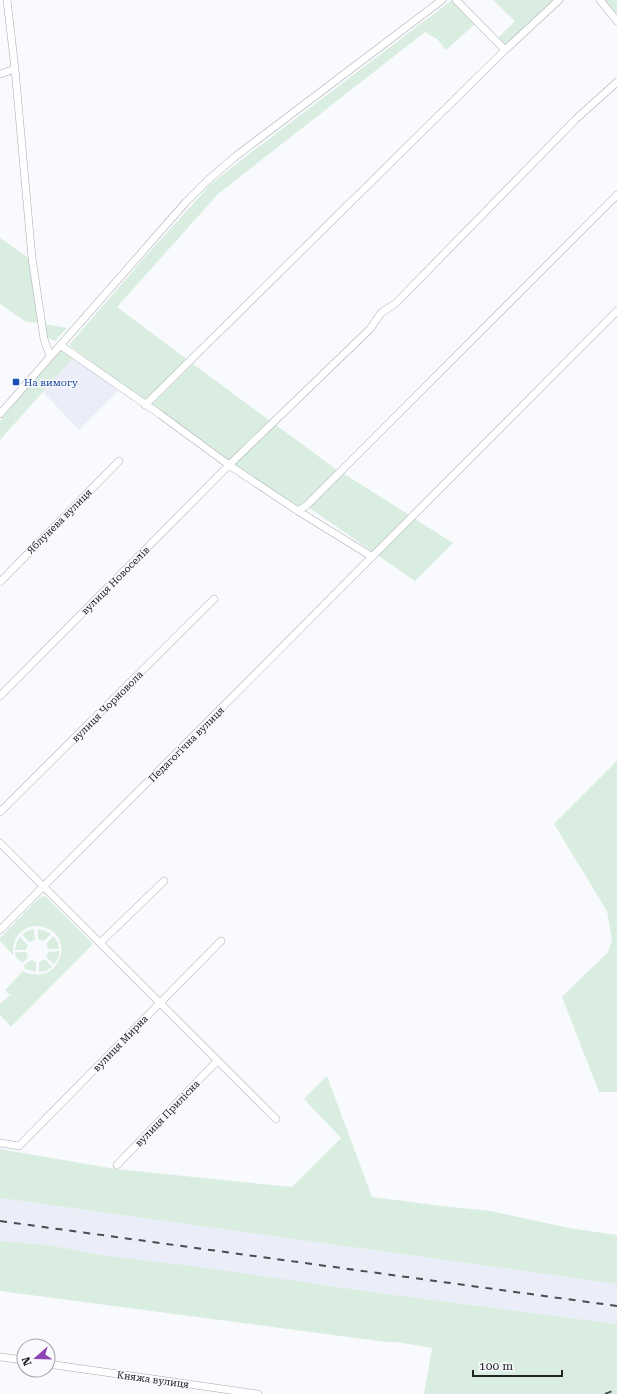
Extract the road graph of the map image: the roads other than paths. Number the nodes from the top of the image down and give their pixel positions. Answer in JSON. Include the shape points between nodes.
{"nodes":[{"id":1,"x":7,"y":0,"type":"edge"},
{"id":2,"x":442,"y":0,"type":"edge"},
{"id":3,"x":456,"y":0,"type":"edge"},
{"id":4,"x":559,"y":0,"type":"edge"},
{"id":5,"x":600,"y":0,"type":"edge"},
{"id":6,"x":617,"y":21,"type":"edge"},
{"id":7,"x":505,"y":50,"type":"junction"},
{"id":8,"x":15,"y":69,"type":"junction"},
{"id":9,"x":0,"y":74,"type":"edge"},
{"id":10,"x":617,"y":82,"type":"edge"},
{"id":11,"x":617,"y":195,"type":"edge"},
{"id":12,"x":617,"y":311,"type":"edge"},
{"id":13,"x":60,"y":345,"type":"junction"},
{"id":14,"x":50,"y":356,"type":"junction"},
{"id":15,"x":145,"y":405,"type":"junction"},
{"id":16,"x":0,"y":414,"type":"edge"},
{"id":17,"x":119,"y":461,"type":"dead end"},
{"id":18,"x":229,"y":465,"type":"junction"},
{"id":19,"x":298,"y":511,"type":"junction"},
{"id":20,"x":371,"y":556,"type":"junction"},
{"id":21,"x":0,"y":582,"type":"edge"},
{"id":22,"x":214,"y":599,"type":"dead end"},
{"id":23,"x":0,"y":696,"type":"edge"},
{"id":24,"x":0,"y":812,"type":"edge"},
{"id":25,"x":0,"y":843,"type":"edge"},
{"id":26,"x":164,"y":881,"type":"dead end"},
{"id":27,"x":44,"y":886,"type":"junction"},
{"id":28,"x":0,"y":930,"type":"edge"},
{"id":29,"x":221,"y":941,"type":"dead end"},
{"id":30,"x":100,"y":943,"type":"junction"},
{"id":31,"x":159,"y":1003,"type":"junction"},
{"id":32,"x":217,"y":1061,"type":"junction"},
{"id":33,"x":276,"y":1119,"type":"dead end"},
{"id":34,"x":0,"y":1143,"type":"edge"},
{"id":35,"x":117,"y":1165,"type":"dead end"},
{"id":36,"x":0,"y":1357,"type":"edge"},
{"id":37,"x":16,"y":1359,"type":"edge"},
{"id":38,"x":56,"y":1365,"type":"edge"},
{"id":39,"x":258,"y":1394,"type":"edge"}],
"edges":[{"from":1,"to":8,"type":"street"},
{"from":2,"to":13,"type":"street","via":[[236,156],[207,181]]},
{"from":3,"to":7,"type":"street"},
{"from":4,"to":7,"type":"street"},
{"from":5,"to":6,"type":"street"},
{"from":7,"to":15,"type":"street"},
{"from":8,"to":9,"type":"street"},
{"from":8,"to":14,"type":"street","via":[[32,258],[44,339]]},
{"from":10,"to":18,"type":"street","name":"вулиця Новоселів","via":[[576,119],[396,303],[381,313],[370,329]]},
{"from":11,"to":19,"type":"street","via":[[307,505]]},
{"from":12,"to":20,"type":"street","name":"Педагогічна вулиця"},
{"from":13,"to":14,"type":"street"},
{"from":13,"to":15,"type":"street"},
{"from":14,"to":16,"type":"street"},
{"from":15,"to":18,"type":"street"},
{"from":17,"to":21,"type":"street","name":"Яблунева вулиця"},
{"from":18,"to":19,"type":"street"},
{"from":18,"to":23,"type":"street","name":"вулиця Новоселів"},
{"from":19,"to":20,"type":"street"},
{"from":20,"to":27,"type":"street","name":"Педагогічна вулиця"},
{"from":22,"to":24,"type":"street","name":"вулиця Чорновола"},
{"from":25,"to":27,"type":"street"},
{"from":26,"to":30,"type":"street"},
{"from":27,"to":28,"type":"street","name":"Педагогічна вулиця"},
{"from":27,"to":30,"type":"street"},
{"from":29,"to":31,"type":"street","name":"вулиця Мирна"},
{"from":30,"to":31,"type":"street"},
{"from":31,"to":32,"type":"street"},
{"from":31,"to":34,"type":"street","name":"вулиця Мирна","via":[[19,1146]]},
{"from":32,"to":33,"type":"street"},
{"from":32,"to":35,"type":"street","name":"вулиця Прилісна"},
{"from":36,"to":37,"type":"street"},
{"from":38,"to":39,"type":"street","name":"Княжа вулиця"}]}
